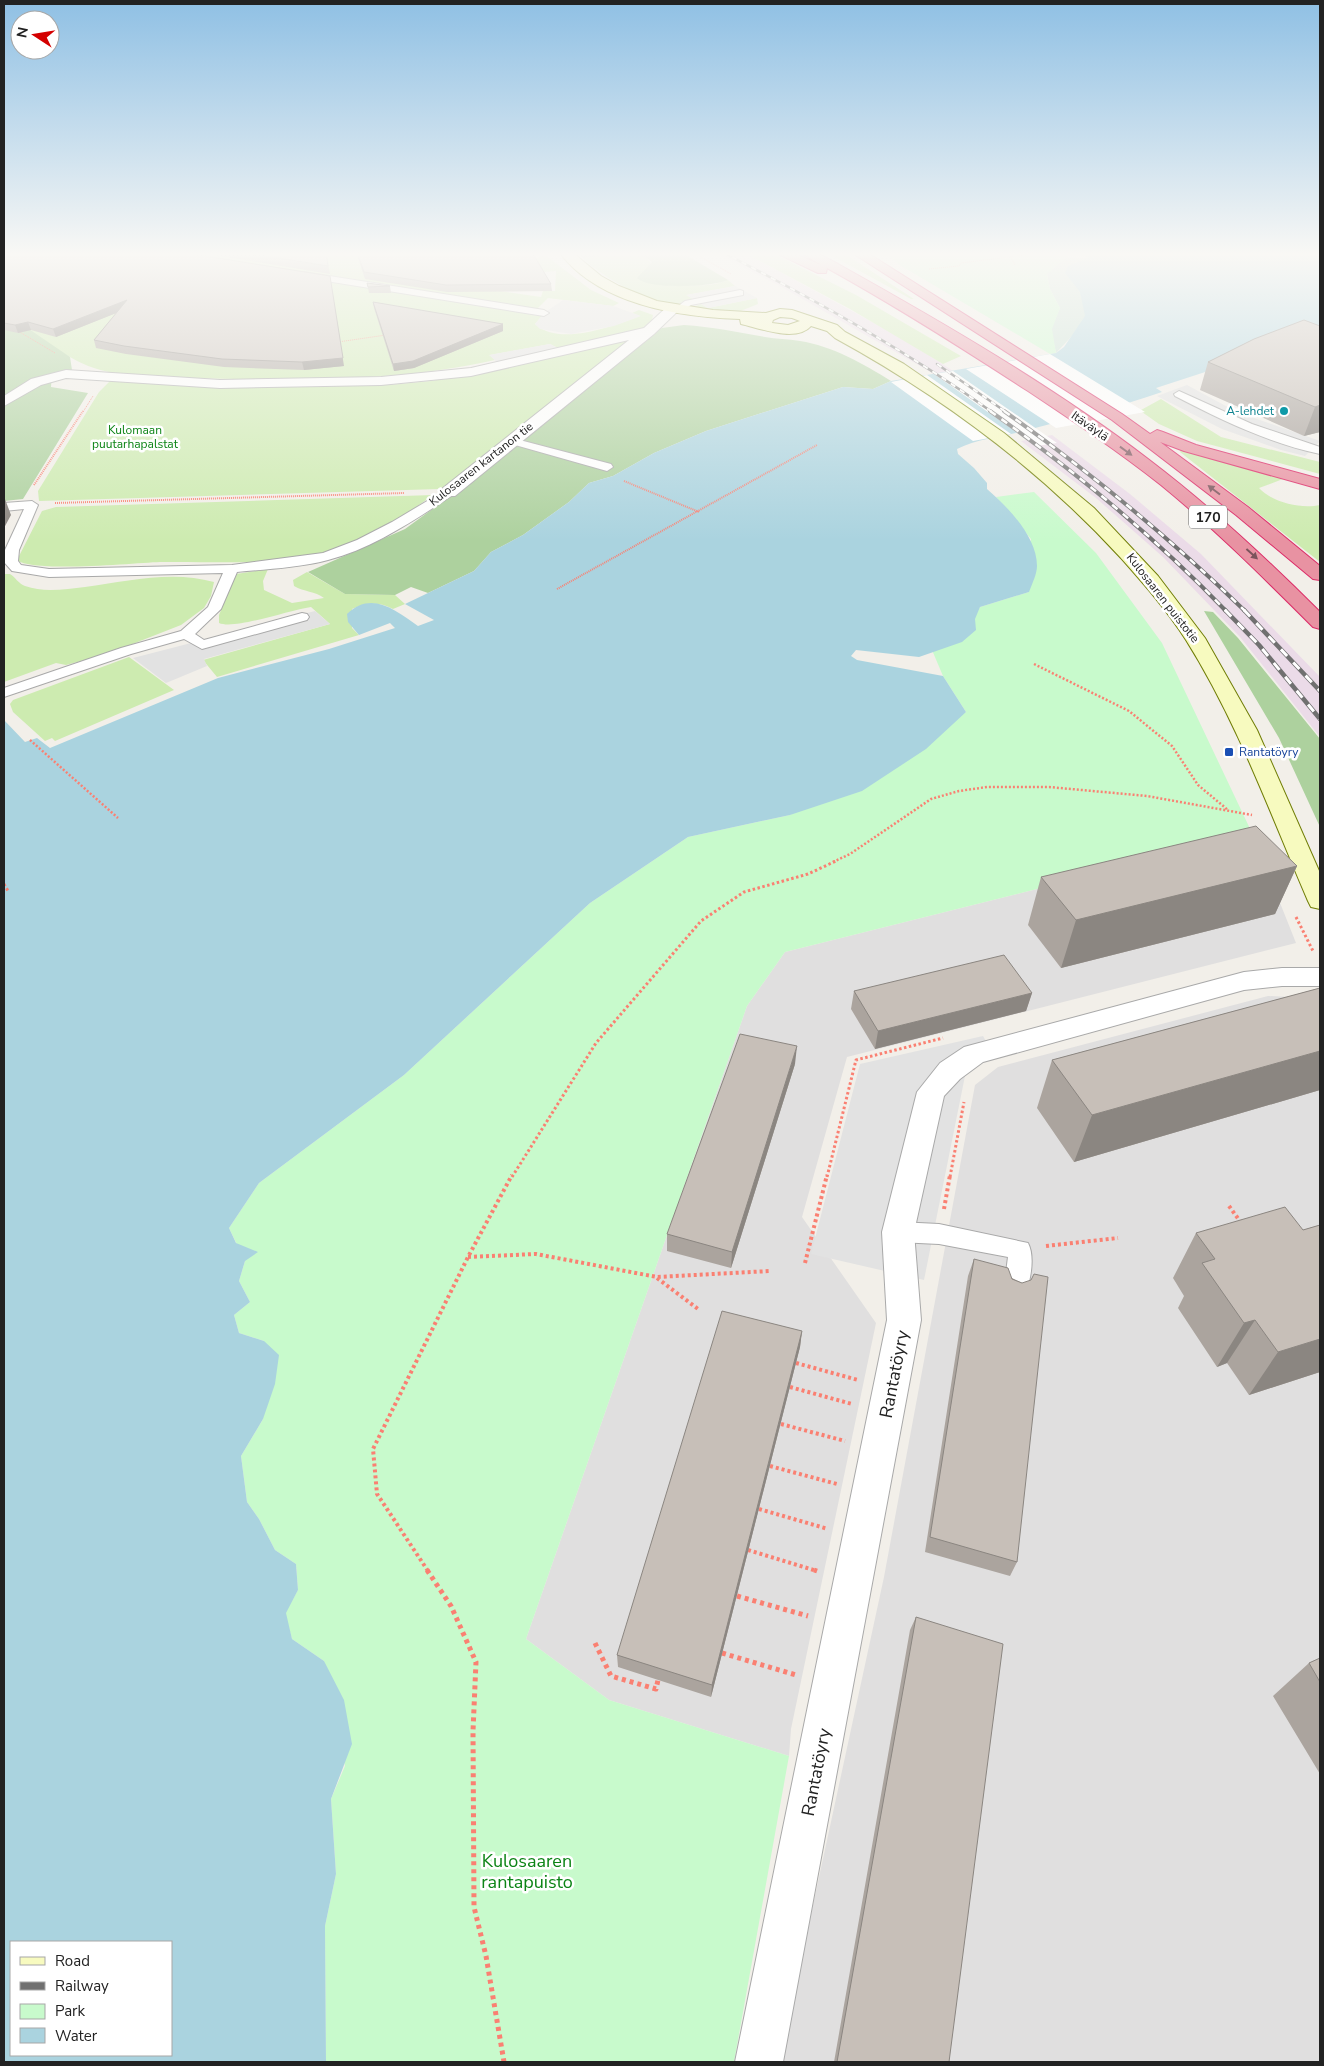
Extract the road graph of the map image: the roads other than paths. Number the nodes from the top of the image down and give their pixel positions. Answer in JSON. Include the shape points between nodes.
{"nodes":[{"id":1,"x":573,"y":348,"type":"edge"},
{"id":2,"x":627,"y":348,"type":"edge"},
{"id":3,"x":864,"y":348,"type":"edge"},
{"id":4,"x":971,"y":348,"type":"edge"},
{"id":5,"x":1009,"y":348,"type":"edge"},
{"id":6,"x":1179,"y":394,"type":"dead end"},
{"id":7,"x":4,"y":402,"type":"edge"},
{"id":8,"x":1117,"y":417,"type":"junction"},
{"id":9,"x":512,"y":441,"type":"junction"},
{"id":10,"x":1317,"y":456,"type":"edge"},
{"id":11,"x":607,"y":467,"type":"dead end"},
{"id":12,"x":1320,"y":484,"type":"edge"},
{"id":13,"x":449,"y":492,"type":"joint"},
{"id":14,"x":4,"y":506,"type":"edge"},
{"id":15,"x":8,"y":568,"type":"edge"},
{"id":16,"x":232,"y":569,"type":"junction"},
{"id":17,"x":1320,"y":575,"type":"edge"},
{"id":18,"x":302,"y":617,"type":"dead end"},
{"id":19,"x":1320,"y":622,"type":"edge"},
{"id":20,"x":186,"y":634,"type":"junction"},
{"id":21,"x":4,"y":693,"type":"edge"},
{"id":22,"x":1318,"y":888,"type":"edge"},
{"id":23,"x":1317,"y":964,"type":"edge"},
{"id":24,"x":898,"y":1232,"type":"junction"},
{"id":25,"x":1016,"y":1288,"type":"edge"},
{"id":26,"x":759,"y":2062,"type":"edge"}],
"edges":[{"from":1,"to":7,"type":"street","via":[[471,372],[406,379],[220,384],[66,374],[36,382]]},
{"from":2,"to":9,"type":"street","name":"Kulosaaren kartanon tie"},
{"from":3,"to":22,"type":"main road","name":"Kulosaaren puistotie","via":[[916,378],[998,436],[1062,489],[1117,541],[1152,580],[1195,638],[1246,730]]},
{"from":4,"to":19,"type":"highway","name":"Itäväylä","number":"170","one_way":true,"via":[[1143,463],[1255,557]]},
{"from":5,"to":8,"type":"highway","name":"Itäväylä","number":"170"},
{"from":6,"to":10,"type":"lane"},
{"from":8,"to":12,"type":"highway","via":[[1190,448]]},
{"from":17,"to":8,"type":"highway","name":"Itäväylä","number":"170","one_way":true,"via":[[1242,511]]},
{"from":9,"to":11,"type":"lane"},
{"from":9,"to":13,"type":"street","name":"Kulosaaren kartanon tie"},
{"from":13,"to":16,"type":"lane","name":"Kulosaaren kartanon tie","via":[[398,525],[325,557]]},
{"from":14,"to":15,"type":"lane","via":[[32,506],[12,550]]},
{"from":15,"to":16,"type":"lane","name":"Kulosaaren kartanon tie","via":[[49,573]]},
{"from":16,"to":20,"type":"lane","via":[[214,609]]},
{"from":18,"to":20,"type":"lane","via":[[202,645]]},
{"from":20,"to":21,"type":"lane"},
{"from":23,"to":24,"type":"street","name":"Rantatöyry","via":[[1282,977],[1244,981],[974,1054],[950,1071],[931,1092]]},
{"from":24,"to":25,"type":"lane","via":[[940,1234],[1020,1250]]},
{"from":24,"to":26,"type":"street","name":"Rantatöyry","via":[[904,1320]]}]}
